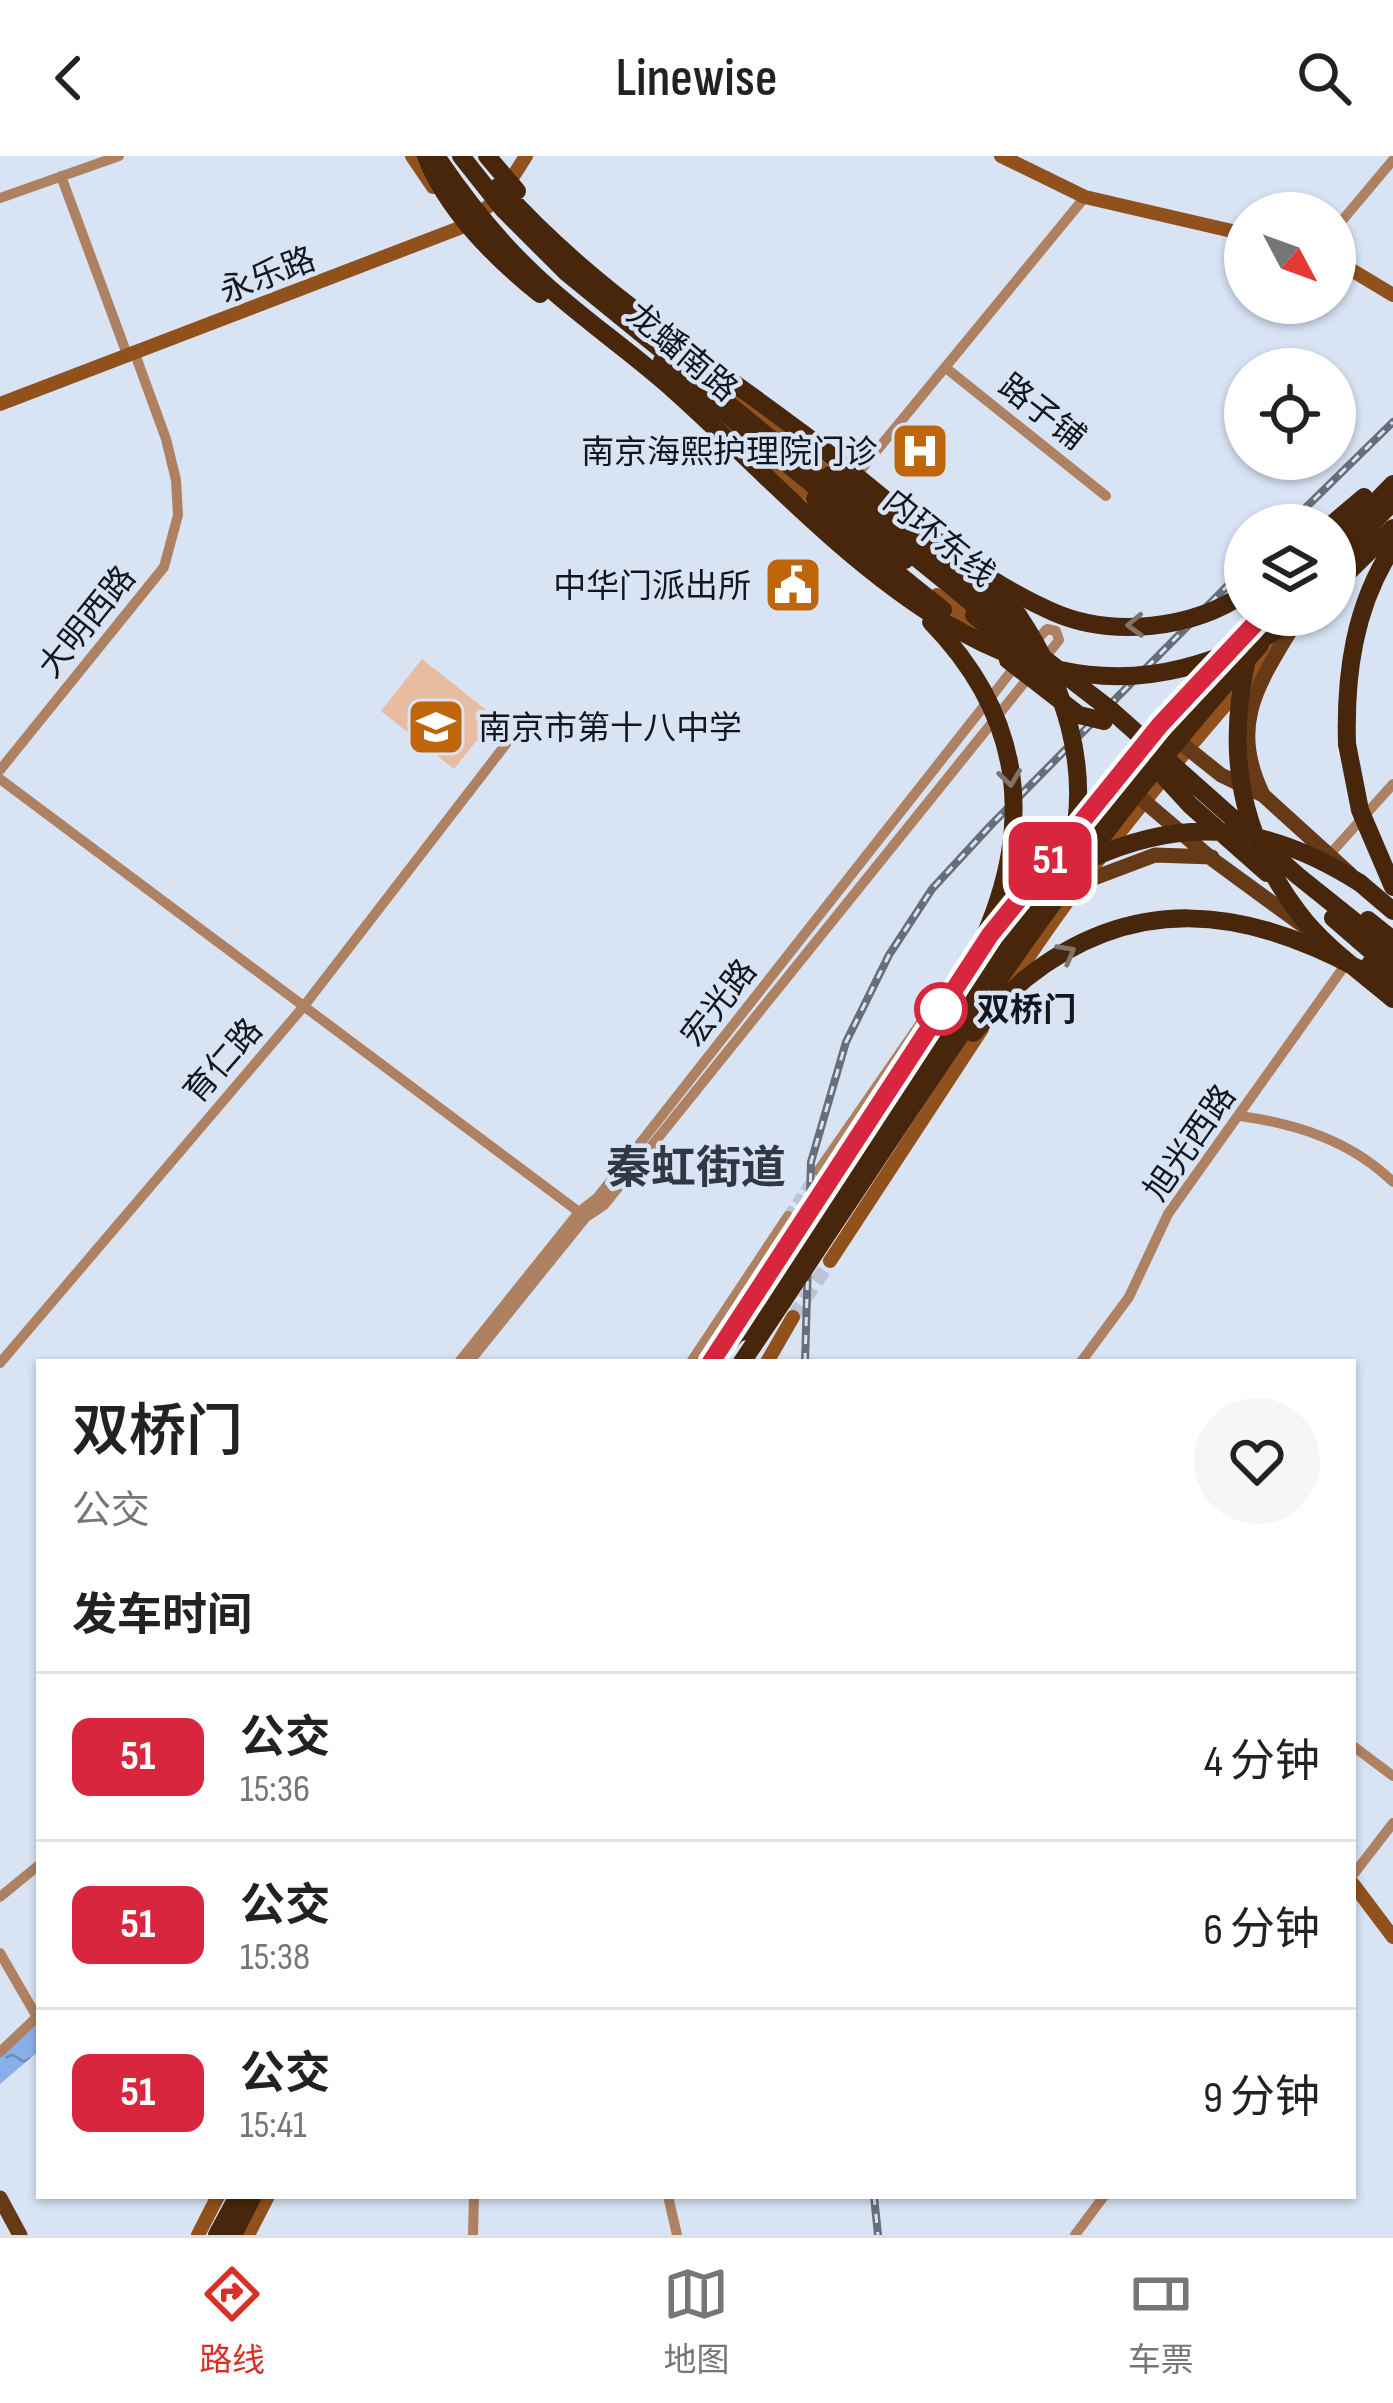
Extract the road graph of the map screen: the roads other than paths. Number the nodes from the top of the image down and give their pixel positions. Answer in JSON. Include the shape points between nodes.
{"nodes":[{"id":1,"x":119,"y":156,"type":"edge"},
{"id":2,"x":412,"y":156,"type":"edge"},
{"id":3,"x":426,"y":156,"type":"edge"},
{"id":4,"x":439,"y":156,"type":"edge"},
{"id":5,"x":461,"y":156,"type":"edge"},
{"id":6,"x":476,"y":156,"type":"edge"},
{"id":7,"x":487,"y":156,"type":"edge"},
{"id":8,"x":526,"y":156,"type":"edge"},
{"id":9,"x":1001,"y":156,"type":"edge"},
{"id":10,"x":1393,"y":160,"type":"edge"},
{"id":11,"x":61,"y":176,"type":"junction"},
{"id":12,"x":500,"y":197,"type":"junction"},
{"id":13,"x":1085,"y":197,"type":"junction"},
{"id":14,"x":0,"y":198,"type":"edge"},
{"id":15,"x":1356,"y":204,"type":"edge"},
{"id":16,"x":484,"y":213,"type":"junction"},
{"id":17,"x":1224,"y":229,"type":"edge"},
{"id":18,"x":1356,"y":273,"type":"edge"},
{"id":19,"x":518,"y":276,"type":"junction"},
{"id":20,"x":1393,"y":295,"type":"edge"},
{"id":21,"x":640,"y":332,"type":"junction"},
{"id":22,"x":132,"y":356,"type":"junction"},
{"id":23,"x":946,"y":368,"type":"junction"},
{"id":24,"x":0,"y":404,"type":"edge"},
{"id":25,"x":1393,"y":468,"type":"edge"},
{"id":26,"x":782,"y":476,"type":"junction"},
{"id":27,"x":840,"y":480,"type":"junction"},
{"id":28,"x":1393,"y":481,"type":"edge"},
{"id":29,"x":812,"y":495,"type":"junction"},
{"id":30,"x":1106,"y":496,"type":"dead end"},
{"id":31,"x":1393,"y":502,"type":"edge"},
{"id":32,"x":1356,"y":504,"type":"edge"},
{"id":33,"x":1393,"y":517,"type":"edge"},
{"id":34,"x":1356,"y":519,"type":"edge"},
{"id":35,"x":1393,"y":528,"type":"edge"},
{"id":36,"x":1356,"y":540,"type":"edge"},
{"id":37,"x":1364,"y":546,"type":"joint"},
{"id":38,"x":1393,"y":547,"type":"edge"},
{"id":39,"x":1356,"y":556,"type":"edge"},
{"id":40,"x":1356,"y":562,"type":"edge"},
{"id":41,"x":972,"y":566,"type":"junction"},
{"id":42,"x":916,"y":605,"type":"junction"},
{"id":43,"x":1224,"y":606,"type":"edge"},
{"id":44,"x":1246,"y":636,"type":"edge"},
{"id":45,"x":1248,"y":636,"type":"edge"},
{"id":46,"x":1257,"y":636,"type":"edge"},
{"id":47,"x":1265,"y":636,"type":"edge"},
{"id":48,"x":1279,"y":636,"type":"edge"},
{"id":49,"x":1281,"y":636,"type":"edge"},
{"id":50,"x":1285,"y":636,"type":"edge"},
{"id":51,"x":1032,"y":644,"type":"junction"},
{"id":52,"x":1016,"y":664,"type":"junction"},
{"id":53,"x":1026,"y":680,"type":"junction"},
{"id":54,"x":1108,"y":716,"type":"junction"},
{"id":55,"x":1160,"y":725,"type":"junction"},
{"id":56,"x":506,"y":744,"type":"dead end"},
{"id":57,"x":1144,"y":747,"type":"junction"},
{"id":58,"x":1187,"y":748,"type":"junction"},
{"id":59,"x":0,"y":770,"type":"edge"},
{"id":60,"x":1117,"y":778,"type":"junction"},
{"id":61,"x":0,"y":779,"type":"edge"},
{"id":62,"x":1393,"y":784,"type":"edge"},
{"id":63,"x":1263,"y":795,"type":"junction"},
{"id":64,"x":1146,"y":801,"type":"junction"},
{"id":65,"x":1331,"y":854,"type":"junction"},
{"id":66,"x":1212,"y":859,"type":"junction"},
{"id":67,"x":1086,"y":880,"type":"junction"},
{"id":68,"x":1393,"y":887,"type":"edge"},
{"id":69,"x":1393,"y":910,"type":"edge"},
{"id":70,"x":1393,"y":920,"type":"edge"},
{"id":71,"x":1393,"y":940,"type":"edge"},
{"id":72,"x":1393,"y":952,"type":"edge"},
{"id":73,"x":1359,"y":963,"type":"junction"},
{"id":74,"x":1393,"y":970,"type":"edge"},
{"id":75,"x":1393,"y":987,"type":"edge"},
{"id":76,"x":1393,"y":999,"type":"edge"},
{"id":77,"x":304,"y":1006,"type":"junction"},
{"id":78,"x":942,"y":1015,"type":"junction"},
{"id":79,"x":972,"y":1033,"type":"junction"},
{"id":80,"x":1240,"y":1116,"type":"junction"},
{"id":81,"x":826,"y":1171,"type":"tunnel mouth"},
{"id":82,"x":1393,"y":1181,"type":"edge"},
{"id":83,"x":582,"y":1214,"type":"junction"},
{"id":84,"x":788,"y":1216,"type":"tunnel mouth"},
{"id":85,"x":830,"y":1261,"type":"tunnel mouth"},
{"id":86,"x":782,"y":1291,"type":"junction"},
{"id":87,"x":748,"y":1322,"type":"junction"},
{"id":88,"x":461,"y":1359,"type":"edge"},
{"id":89,"x":471,"y":1359,"type":"edge"},
{"id":90,"x":693,"y":1359,"type":"edge"},
{"id":91,"x":713,"y":1359,"type":"edge"},
{"id":92,"x":713,"y":1359,"type":"edge"},
{"id":93,"x":723,"y":1359,"type":"edge"},
{"id":94,"x":751,"y":1359,"type":"edge"},
{"id":95,"x":1083,"y":1359,"type":"edge"},
{"id":96,"x":0,"y":1363,"type":"edge"},
{"id":97,"x":1356,"y":1748,"type":"edge"},
{"id":98,"x":1393,"y":1775,"type":"edge"},
{"id":99,"x":1393,"y":1823,"type":"edge"},
{"id":100,"x":36,"y":1863,"type":"edge"},
{"id":101,"x":1356,"y":1875,"type":"edge"},
{"id":102,"x":1356,"y":1883,"type":"edge"},
{"id":103,"x":0,"y":1893,"type":"edge"},
{"id":104,"x":1393,"y":1937,"type":"edge"},
{"id":105,"x":0,"y":1952,"type":"edge"},
{"id":106,"x":36,"y":2016,"type":"edge"},
{"id":107,"x":36,"y":2019,"type":"edge"},
{"id":108,"x":0,"y":2052,"type":"edge"},
{"id":109,"x":0,"y":2198,"type":"edge"},
{"id":110,"x":216,"y":2199,"type":"edge"},
{"id":111,"x":236,"y":2199,"type":"edge"},
{"id":112,"x":251,"y":2199,"type":"edge"},
{"id":113,"x":266,"y":2199,"type":"edge"},
{"id":114,"x":474,"y":2199,"type":"edge"},
{"id":115,"x":669,"y":2199,"type":"edge"},
{"id":116,"x":1102,"y":2199,"type":"edge"},
{"id":117,"x":676,"y":2231,"type":"edge"},
{"id":118,"x":20,"y":2235,"type":"edge"},
{"id":119,"x":198,"y":2235,"type":"edge"},
{"id":120,"x":217,"y":2235,"type":"edge"},
{"id":121,"x":233,"y":2235,"type":"edge"},
{"id":122,"x":248,"y":2235,"type":"edge"},
{"id":123,"x":473,"y":2235,"type":"edge"},
{"id":124,"x":663,"y":2235,"type":"edge"},
{"id":125,"x":1075,"y":2235,"type":"edge"}],
"edges":[{"from":1,"to":11,"type":"street"},
{"from":2,"to":19,"type":"street","bridge":true,"via":[[474,237]]},
{"from":3,"to":19,"type":"highway","bridge":true,"via":[[462,215]]},
{"from":4,"to":21,"type":"highway","bridge":true,"via":[[522,243]]},
{"from":4,"to":42,"type":"highway","bridge":true,"via":[[487,225],[536,276]]},
{"from":5,"to":54,"type":"highway","name":"内环东线","bridge":true,"via":[[566,272]]},
{"from":6,"to":41,"type":"highway","bridge":true,"via":[[586,273]]},
{"from":7,"to":21,"type":"highway","bridge":true,"via":[[615,287]]},
{"from":8,"to":12,"type":"street","name":"永乐路"},
{"from":9,"to":13,"type":"street"},
{"from":10,"to":15,"type":"street"},
{"from":11,"to":14,"type":"street"},
{"from":11,"to":22,"type":"street","name":"大明西路"},
{"from":12,"to":16,"type":"street","name":"永乐路"},
{"from":12,"to":21,"type":"street","name":"龙蟠南路"},
{"from":13,"to":17,"type":"street"},
{"from":13,"to":23,"type":"street"},
{"from":16,"to":22,"type":"street","name":"永乐路"},
{"from":16,"to":26,"type":"street","name":"龙蟠南路","via":[[534,266]]},
{"from":18,"to":20,"type":"street"},
{"from":19,"to":26,"type":"highway","bridge":true,"via":[[745,456]]},
{"from":21,"to":27,"type":"street","name":"龙蟠南路"},
{"from":21,"to":54,"type":"highway","name":"内环东线","bridge":true},
{"from":22,"to":24,"type":"street","name":"永乐路"},
{"from":22,"to":59,"type":"street","name":"大明西路","via":[[176,480],[178,515],[164,567]]},
{"from":23,"to":27,"type":"street"},
{"from":23,"to":30,"type":"street","name":"路子铺"},
{"from":25,"to":32,"type":"highway"},
{"from":26,"to":29,"type":"street","name":"龙蟠南路"},
{"from":27,"to":51,"type":"street","name":"龙蟠南路"},
{"from":27,"to":54,"type":"highway","bridge":true,"via":[[1099,688]]},
{"from":28,"to":34,"type":"highway"},
{"from":29,"to":52,"type":"street","name":"龙蟠南路"},
{"from":29,"to":54,"type":"highway","bridge":true,"via":[[838,526],[1079,715]]},
{"from":31,"to":36,"type":"highway"},
{"from":33,"to":37,"type":"main road"},
{"from":35,"to":40,"type":"highway"},
{"from":37,"to":39,"type":"street"},
{"from":38,"to":68,"type":"highway","bridge":true,"via":[[1364,606],[1346,700],[1360,811]]},
{"from":43,"to":41,"type":"highway","one_way":true,"bridge":true,"via":[[1183,620],[1100,625],[1055,613]]},
{"from":41,"to":79,"type":"highway","bridge":true,"via":[[1018,615],[1051,670],[1073,747],[1077,812],[1041,929]]},
{"from":42,"to":47,"type":"highway","bridge":true,"via":[[1002,652],[1081,674],[1121,677],[1204,662]]},
{"from":42,"to":78,"type":"highway","one_way":true,"bridge":true,"via":[[981,686],[1006,748],[1014,811],[1000,904]]},
{"from":44,"to":55,"type":"main road"},
{"from":45,"to":86,"type":"highway","bridge":true,"via":[[964,1000]]},
{"from":46,"to":73,"type":"highway","bridge":true,"via":[[1234,726],[1246,808],[1299,914]]},
{"from":48,"to":86,"type":"highway","bridge":true,"via":[[1175,745],[1060,893]]},
{"from":49,"to":58,"type":"street"},
{"from":50,"to":63,"type":"main road","via":[[1256,687],[1249,718],[1250,768]]},
{"from":51,"to":52,"type":"street","name":"宏光路"},
{"from":51,"to":53,"type":"street","name":"宏光路","via":[[1047,628],[1059,636]]},
{"from":52,"to":53,"type":"street"},
{"from":52,"to":83,"type":"street","name":"宏光路"},
{"from":53,"to":83,"type":"street","name":"宏光路","via":[[604,1205]]},
{"from":54,"to":57,"type":"highway","name":"内环东线","bridge":true},
{"from":55,"to":58,"type":"main road"},
{"from":55,"to":60,"type":"main road"},
{"from":56,"to":77,"type":"street"},
{"from":57,"to":71,"type":"highway","bridge":true,"via":[[1192,770]]},
{"from":57,"to":72,"type":"highway","name":"内环东线","bridge":true},
{"from":57,"to":73,"type":"highway","bridge":true,"via":[[1190,805]]},
{"from":57,"to":74,"type":"highway","name":"内环东线","bridge":true},
{"from":58,"to":63,"type":"main road"},
{"from":58,"to":64,"type":"street"},
{"from":60,"to":64,"type":"main road"},
{"from":60,"to":81,"type":"street","via":[[990,935]]},
{"from":61,"to":77,"type":"street"},
{"from":62,"to":65,"type":"street"},
{"from":63,"to":65,"type":"main road"},
{"from":63,"to":66,"type":"main road","via":[[1223,792],[1210,802],[1200,818]]},
{"from":64,"to":66,"type":"main road"},
{"from":64,"to":67,"type":"street"},
{"from":65,"to":70,"type":"main road"},
{"from":66,"to":67,"type":"main road","via":[[1155,855]]},
{"from":66,"to":73,"type":"main road"},
{"from":67,"to":85,"type":"street","via":[[1046,928]]},
{"from":69,"to":78,"type":"highway","bridge":true,"via":[[1300,849],[1240,832],[1165,833],[1073,866],[1039,890]]},
{"from":73,"to":75,"type":"highway"},
{"from":73,"to":76,"type":"highway","bridge":true},
{"from":79,"to":73,"type":"highway","one_way":true,"bridge":true,"via":[[1026,978],[1068,951],[1148,922],[1251,924]]},
{"from":73,"to":80,"type":"street","name":"旭光西路"},
{"from":77,"to":83,"type":"street","name":"育仁路"},
{"from":77,"to":96,"type":"street","name":"育仁路"},
{"from":78,"to":86,"type":"highway","bridge":true,"via":[[802,1225]]},
{"from":79,"to":86,"type":"highway","bridge":true,"via":[[817,1265]]},
{"from":80,"to":82,"type":"street","via":[[1344,1144]]},
{"from":80,"to":95,"type":"street","name":"旭光西路","via":[[1168,1214],[1129,1297]]},
{"from":83,"to":88,"type":"street","name":"宏光路"},
{"from":83,"to":89,"type":"street","name":"宏光路"},
{"from":84,"to":90,"type":"street"},
{"from":86,"to":87,"type":"highway"},
{"from":86,"to":91,"type":"street"},
{"from":86,"to":94,"type":"highway"},
{"from":87,"to":92,"type":"highway","bridge":true},
{"from":87,"to":93,"type":"highway","bridge":true},
{"from":97,"to":98,"type":"street"},
{"from":99,"to":101,"type":"street"},
{"from":100,"to":103,"type":"street"},
{"from":102,"to":104,"type":"street"},
{"from":105,"to":106,"type":"street"},
{"from":107,"to":108,"type":"street"},
{"from":109,"to":118,"type":"main road"},
{"from":110,"to":119,"type":"street"},
{"from":111,"to":120,"type":"highway"},
{"from":112,"to":121,"type":"highway"},
{"from":113,"to":122,"type":"street"},
{"from":114,"to":123,"type":"street"},
{"from":115,"to":117,"type":"street"},
{"from":116,"to":125,"type":"street"},
{"from":117,"to":124,"type":"street"}]}
